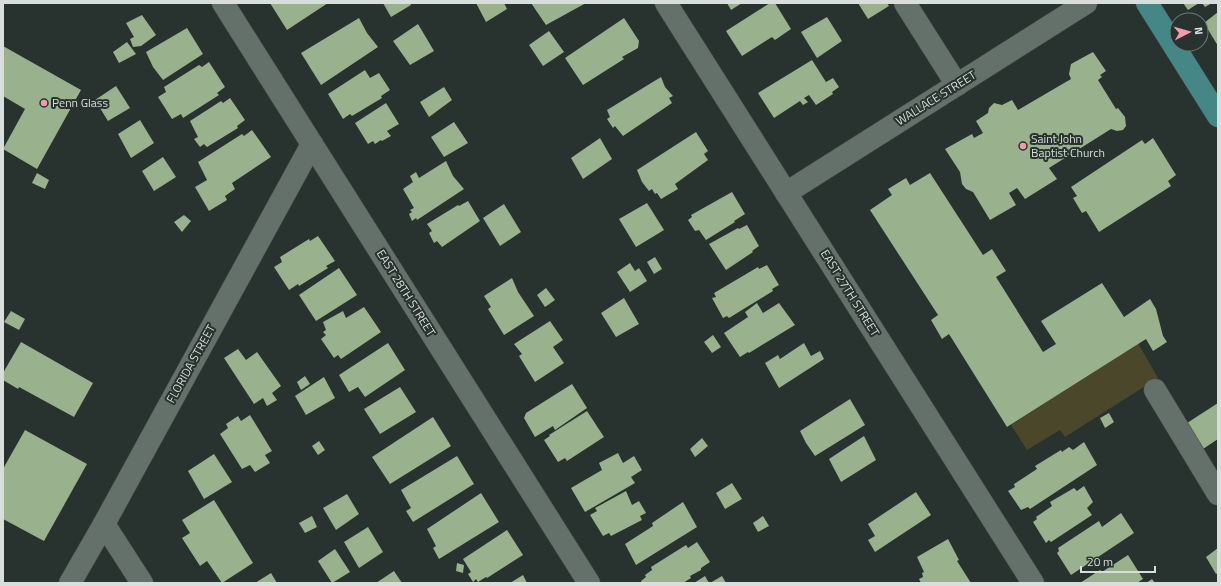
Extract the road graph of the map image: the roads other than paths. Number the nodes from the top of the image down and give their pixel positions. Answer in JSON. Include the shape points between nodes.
{"nodes":[{"id":1,"x":223,"y":3,"type":"edge"},
{"id":2,"x":666,"y":3,"type":"edge"},
{"id":3,"x":905,"y":3,"type":"edge"},
{"id":4,"x":1086,"y":3,"type":"edge"},
{"id":5,"x":1147,"y":3,"type":"edge"},
{"id":6,"x":957,"y":85,"type":"junction"},
{"id":7,"x":1218,"y":116,"type":"edge"},
{"id":8,"x":312,"y":144,"type":"junction"},
{"id":9,"x":786,"y":193,"type":"junction"},
{"id":10,"x":1155,"y":390,"type":"dead end"},
{"id":11,"x":1218,"y":494,"type":"edge"},
{"id":12,"x":104,"y":524,"type":"junction"},
{"id":13,"x":70,"y":583,"type":"edge"},
{"id":14,"x":142,"y":583,"type":"edge"},
{"id":15,"x":589,"y":583,"type":"edge"},
{"id":16,"x":1033,"y":583,"type":"edge"}],
"edges":[{"from":1,"to":8,"type":"street","name":"EAST 28TH STREET"},
{"from":2,"to":9,"type":"street","name":"EAST 27TH STREET"},
{"from":3,"to":6,"type":"street"},
{"from":4,"to":6,"type":"street","name":"WALLACE STREET"},
{"from":5,"to":7,"type":"main road"},
{"from":6,"to":9,"type":"street","name":"WALLACE STREET"},
{"from":8,"to":12,"type":"street","name":"FLORIDA STREET"},
{"from":8,"to":15,"type":"street","name":"EAST 28TH STREET"},
{"from":9,"to":16,"type":"street","name":"EAST 27TH STREET"},
{"from":10,"to":11,"type":"street"},
{"from":12,"to":13,"type":"street","name":"FLORIDA STREET"},
{"from":12,"to":14,"type":"street"}]}
